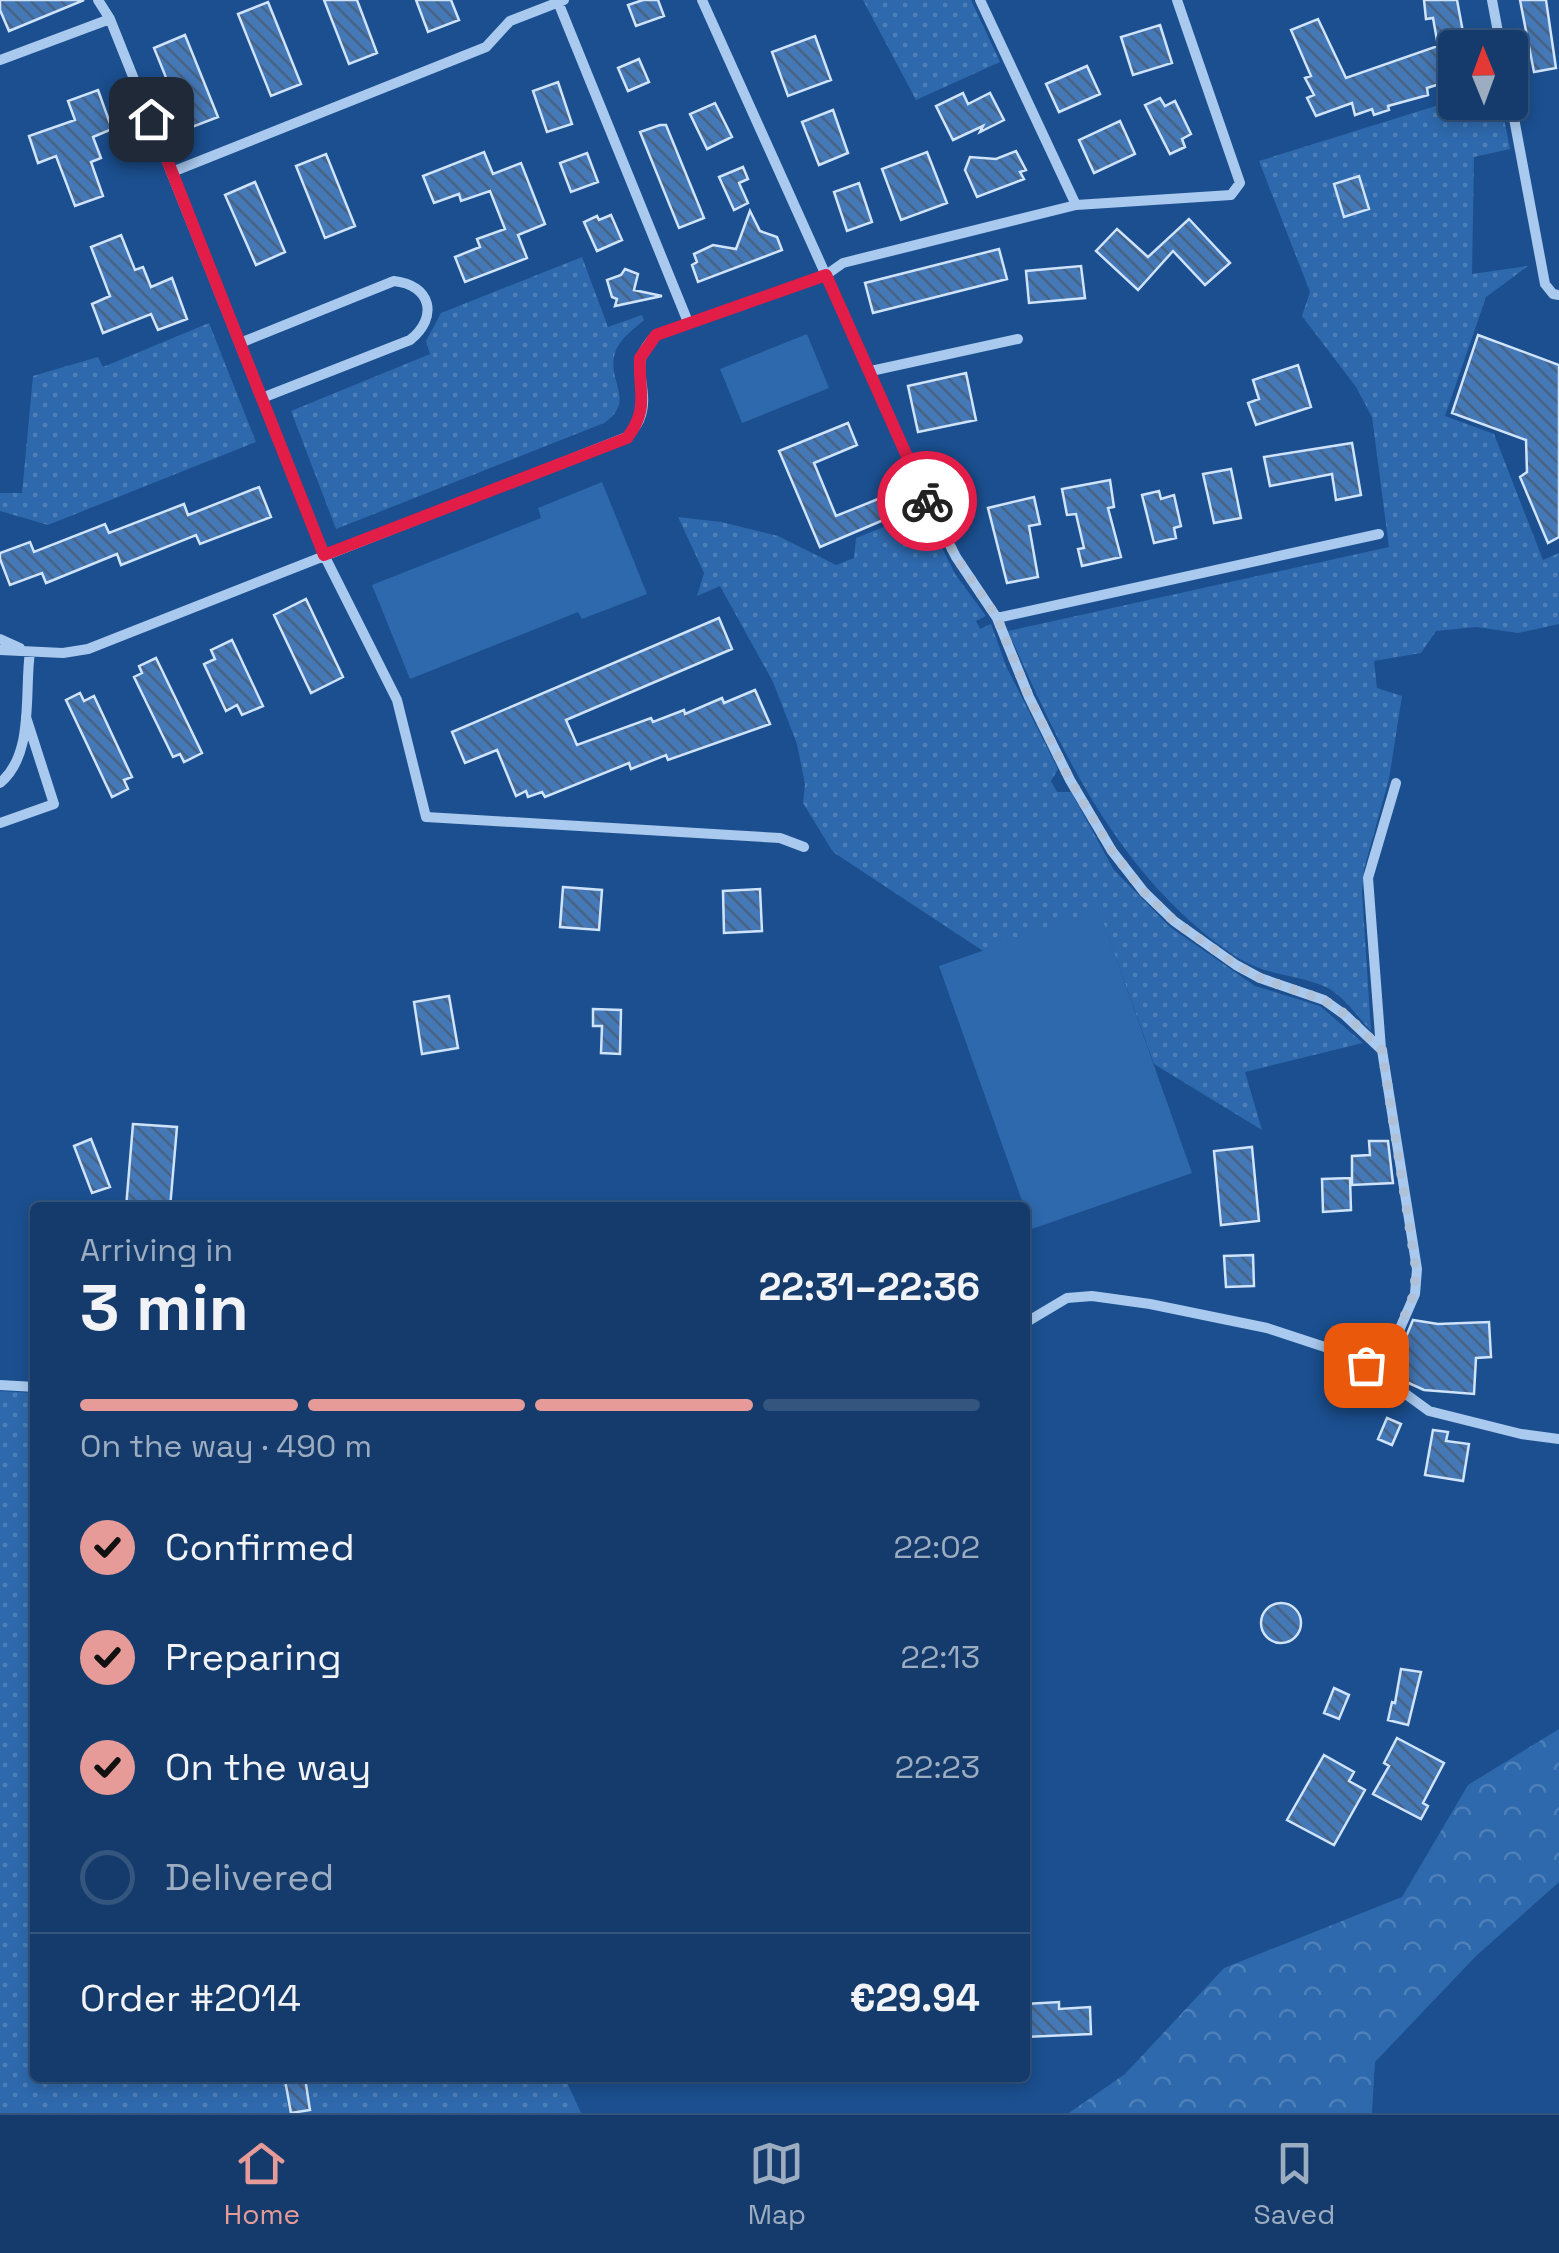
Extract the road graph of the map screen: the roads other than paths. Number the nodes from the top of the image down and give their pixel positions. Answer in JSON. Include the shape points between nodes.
{"nodes":[{"id":1,"x":98,"y":0,"type":"edge"},
{"id":2,"x":702,"y":0,"type":"edge"},
{"id":3,"x":980,"y":0,"type":"edge"},
{"id":4,"x":1176,"y":0,"type":"edge"},
{"id":5,"x":1492,"y":0,"type":"edge"},
{"id":6,"x":561,"y":1,"type":"edge"},
{"id":7,"x":110,"y":19,"type":"junction"},
{"id":8,"x":1498,"y":30,"type":"edge"},
{"id":9,"x":0,"y":60,"type":"edge"},
{"id":10,"x":1514,"y":120,"type":"edge"},
{"id":11,"x":172,"y":172,"type":"junction"},
{"id":12,"x":1076,"y":206,"type":"junction"},
{"id":13,"x":826,"y":275,"type":"junction"},
{"id":14,"x":1559,"y":295,"type":"edge"},
{"id":15,"x":688,"y":322,"type":"junction"},
{"id":16,"x":1018,"y":338,"type":"dead end"},
{"id":17,"x":240,"y":344,"type":"junction"},
{"id":18,"x":871,"y":371,"type":"junction"},
{"id":19,"x":262,"y":398,"type":"junction"},
{"id":20,"x":1379,"y":534,"type":"dead end"},
{"id":21,"x":324,"y":555,"type":"junction"},
{"id":22,"x":997,"y":618,"type":"junction"},
{"id":23,"x":0,"y":639,"type":"edge"},
{"id":24,"x":0,"y":650,"type":"edge"},
{"id":25,"x":30,"y":652,"type":"junction"},
{"id":26,"x":26,"y":717,"type":"junction"},
{"id":27,"x":0,"y":783,"type":"edge"},
{"id":28,"x":1396,"y":783,"type":"dead end"},
{"id":29,"x":0,"y":824,"type":"edge"},
{"id":30,"x":804,"y":847,"type":"dead end"},
{"id":31,"x":1382,"y":1050,"type":"junction"},
{"id":32,"x":1030,"y":1321,"type":"edge"},
{"id":33,"x":1380,"y":1374,"type":"junction"},
{"id":34,"x":0,"y":1385,"type":"edge"},
{"id":35,"x":30,"y":1387,"type":"edge"},
{"id":36,"x":1559,"y":1439,"type":"edge"}],
"edges":[{"from":1,"to":7,"type":"street"},
{"from":2,"to":13,"type":"street"},
{"from":3,"to":12,"type":"street"},
{"from":4,"to":12,"type":"street","via":[[1240,183],[1231,195]]},
{"from":5,"to":8,"type":"street"},
{"from":6,"to":11,"type":"street","via":[[510,21],[486,47]]},
{"from":6,"to":15,"type":"street"},
{"from":7,"to":9,"type":"street"},
{"from":7,"to":11,"type":"street"},
{"from":10,"to":14,"type":"street","via":[[1545,284]]},
{"from":11,"to":17,"type":"street"},
{"from":12,"to":13,"type":"street","via":[[843,263]]},
{"from":13,"to":15,"type":"street"},
{"from":13,"to":18,"type":"street"},
{"from":15,"to":21,"type":"street","via":[[646,344],[640,358],[643,407],[627,438]]},
{"from":16,"to":18,"type":"street"},
{"from":17,"to":19,"type":"street"},
{"from":17,"to":19,"type":"street","via":[[394,281],[418,287],[424,296],[427,319],[410,340]]},
{"from":18,"to":22,"type":"street","via":[[956,557]]},
{"from":19,"to":21,"type":"street"},
{"from":20,"to":22,"type":"street"},
{"from":21,"to":25,"type":"street","via":[[88,649]]},
{"from":21,"to":30,"type":"street","via":[[397,700],[426,817],[780,838]]},
{"from":22,"to":31,"type":"street","via":[[1070,780],[1144,892],[1236,965],[1324,1000]]},
{"from":23,"to":25,"type":"street"},
{"from":24,"to":25,"type":"street"},
{"from":25,"to":26,"type":"street"},
{"from":26,"to":27,"type":"street","via":[[14,764]]},
{"from":26,"to":29,"type":"street","via":[[54,804]]},
{"from":28,"to":31,"type":"street","via":[[1368,878]]},
{"from":31,"to":33,"type":"street","via":[[1416,1269],[1414,1294]]},
{"from":32,"to":33,"type":"street","via":[[1067,1298],[1150,1304],[1267,1328]]},
{"from":33,"to":36,"type":"street","via":[[1428,1412]]},
{"from":34,"to":35,"type":"street"}]}
